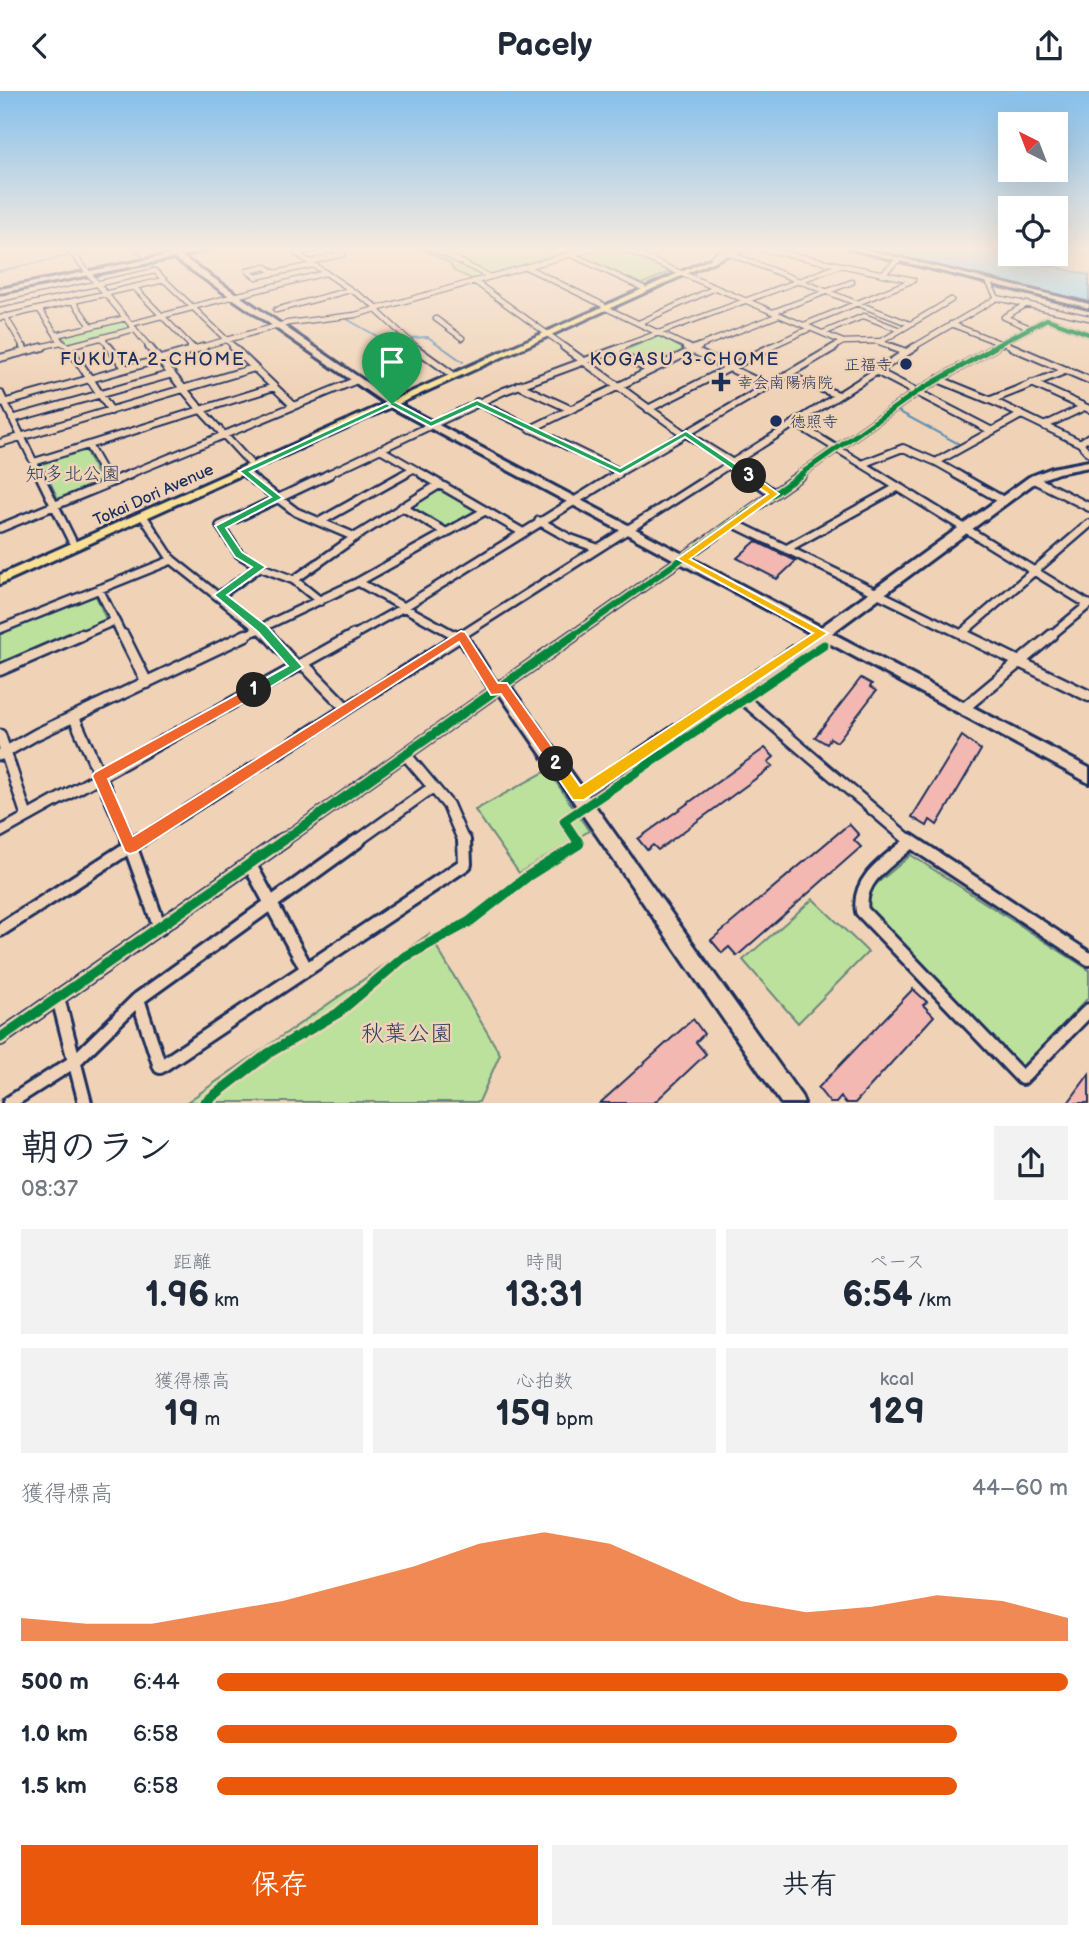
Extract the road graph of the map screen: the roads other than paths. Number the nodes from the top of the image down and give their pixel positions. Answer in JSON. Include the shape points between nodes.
{"nodes":[{"id":1,"x":43,"y":295,"type":"edge"},
{"id":2,"x":96,"y":295,"type":"edge"},
{"id":3,"x":107,"y":295,"type":"edge"},
{"id":4,"x":143,"y":295,"type":"edge"},
{"id":5,"x":180,"y":295,"type":"edge"},
{"id":6,"x":237,"y":295,"type":"edge"},
{"id":7,"x":331,"y":295,"type":"edge"},
{"id":8,"x":357,"y":295,"type":"edge"},
{"id":9,"x":425,"y":295,"type":"edge"},
{"id":10,"x":493,"y":295,"type":"edge"},
{"id":11,"x":582,"y":295,"type":"edge"},
{"id":12,"x":629,"y":295,"type":"edge"},
{"id":13,"x":631,"y":295,"type":"edge"},
{"id":14,"x":699,"y":295,"type":"edge"},
{"id":15,"x":732,"y":295,"type":"edge"},
{"id":16,"x":762,"y":295,"type":"edge"},
{"id":17,"x":820,"y":295,"type":"edge"},
{"id":18,"x":835,"y":295,"type":"edge"},
{"id":19,"x":878,"y":295,"type":"edge"},
{"id":20,"x":996,"y":295,"type":"edge"},
{"id":21,"x":1042,"y":295,"type":"edge"},
{"id":22,"x":234,"y":296,"type":"junction"},
{"id":23,"x":998,"y":298,"type":"junction"},
{"id":24,"x":951,"y":300,"type":"dead end"},
{"id":25,"x":73,"y":301,"type":"junction"},
{"id":26,"x":746,"y":301,"type":"junction"},
{"id":27,"x":857,"y":304,"type":"junction"},
{"id":28,"x":1027,"y":304,"type":"junction"},
{"id":29,"x":0,"y":305,"type":"edge"},
{"id":30,"x":1089,"y":306,"type":"edge"},
{"id":31,"x":192,"y":307,"type":"junction"},
{"id":32,"x":605,"y":307,"type":"junction"},
{"id":33,"x":39,"y":309,"type":"junction"},
{"id":34,"x":377,"y":309,"type":"junction"},
{"id":35,"x":276,"y":310,"type":"dead end"},
{"id":36,"x":776,"y":314,"type":"junction"},
{"id":37,"x":162,"y":316,"type":"junction"},
{"id":38,"x":3,"y":317,"type":"edge"},
{"id":39,"x":126,"y":318,"type":"junction"},
{"id":40,"x":1089,"y":318,"type":"edge"},
{"id":41,"x":436,"y":319,"type":"dead end"},
{"id":42,"x":639,"y":323,"type":"junction"},
{"id":43,"x":131,"y":324,"type":"junction"},
{"id":44,"x":910,"y":324,"type":"junction"},
{"id":45,"x":951,"y":324,"type":"junction"},
{"id":46,"x":804,"y":325,"type":"junction"},
{"id":47,"x":91,"y":326,"type":"junction"},
{"id":48,"x":278,"y":326,"type":"junction"},
{"id":49,"x":811,"y":328,"type":"junction"},
{"id":50,"x":1030,"y":328,"type":"junction"},
{"id":51,"x":135,"y":329,"type":"junction"},
{"id":52,"x":901,"y":330,"type":"junction"},
{"id":53,"x":545,"y":333,"type":"junction"},
{"id":54,"x":662,"y":333,"type":"junction"},
{"id":55,"x":823,"y":333,"type":"junction"},
{"id":56,"x":1089,"y":334,"type":"edge"},
{"id":57,"x":56,"y":335,"type":"junction"},
{"id":58,"x":102,"y":338,"type":"junction"},
{"id":59,"x":462,"y":338,"type":"dead end"},
{"id":60,"x":226,"y":341,"type":"junction"},
{"id":61,"x":877,"y":341,"type":"junction"},
{"id":62,"x":61,"y":342,"type":"junction"},
{"id":63,"x":843,"y":342,"type":"junction"},
{"id":64,"x":1003,"y":343,"type":"junction"},
{"id":65,"x":69,"y":346,"type":"junction"},
{"id":66,"x":693,"y":349,"type":"junction"},
{"id":67,"x":194,"y":350,"type":"junction"},
{"id":68,"x":25,"y":351,"type":"junction"},
{"id":69,"x":613,"y":351,"type":"junction"},
{"id":70,"x":906,"y":352,"type":"junction"},
{"id":71,"x":0,"y":358,"type":"edge"},
{"id":72,"x":161,"y":359,"type":"junction"},
{"id":73,"x":583,"y":362,"type":"junction"},
{"id":74,"x":728,"y":366,"type":"junction"},
{"id":75,"x":254,"y":368,"type":"junction"},
{"id":76,"x":126,"y":369,"type":"junction"},
{"id":77,"x":649,"y":370,"type":"junction"},
{"id":78,"x":1066,"y":370,"type":"junction"},
{"id":79,"x":876,"y":371,"type":"junction"},
{"id":80,"x":450,"y":373,"type":"junction"},
{"id":81,"x":172,"y":374,"type":"junction"},
{"id":82,"x":786,"y":375,"type":"junction"},
{"id":83,"x":90,"y":379,"type":"junction"},
{"id":84,"x":938,"y":379,"type":"junction"},
{"id":85,"x":357,"y":380,"type":"junction"},
{"id":86,"x":1089,"y":380,"type":"edge"},
{"id":87,"x":1032,"y":383,"type":"junction"},
{"id":88,"x":518,"y":385,"type":"junction"},
{"id":89,"x":767,"y":386,"type":"junction"},
{"id":90,"x":274,"y":387,"type":"junction"},
{"id":91,"x":616,"y":387,"type":"junction"},
{"id":92,"x":184,"y":389,"type":"junction"},
{"id":93,"x":917,"y":392,"type":"junction"},
{"id":94,"x":0,"y":393,"type":"edge"},
{"id":95,"x":100,"y":394,"type":"junction"},
{"id":96,"x":838,"y":395,"type":"junction"},
{"id":97,"x":990,"y":400,"type":"junction"},
{"id":98,"x":390,"y":402,"type":"junction"},
{"id":99,"x":477,"y":402,"type":"junction"},
{"id":100,"x":2,"y":403,"type":"edge"},
{"id":101,"x":294,"y":406,"type":"junction"},
{"id":102,"x":1087,"y":408,"type":"edge"},
{"id":103,"x":570,"y":409,"type":"junction"},
{"id":104,"x":648,"y":409,"type":"junction"},
{"id":105,"x":201,"y":410,"type":"junction"},
{"id":106,"x":111,"y":411,"type":"junction"},
{"id":107,"x":1021,"y":415,"type":"junction"},
{"id":108,"x":12,"y":419,"type":"junction"},
{"id":109,"x":795,"y":423,"type":"junction"},
{"id":110,"x":431,"y":425,"type":"junction"},
{"id":111,"x":1044,"y":426,"type":"junction"},
{"id":112,"x":531,"y":429,"type":"junction"},
{"id":113,"x":992,"y":431,"type":"junction"},
{"id":114,"x":685,"y":434,"type":"junction"},
{"id":115,"x":224,"y":435,"type":"junction"},
{"id":116,"x":21,"y":437,"type":"junction"},
{"id":117,"x":1089,"y":437,"type":"edge"},
{"id":118,"x":0,"y":443,"type":"edge"},
{"id":119,"x":1080,"y":443,"type":"junction"},
{"id":120,"x":88,"y":445,"type":"junction"},
{"id":121,"x":380,"y":449,"type":"junction"},
{"id":122,"x":836,"y":449,"type":"junction"},
{"id":123,"x":1089,"y":453,"type":"edge"},
{"id":124,"x":34,"y":462,"type":"junction"},
{"id":125,"x":936,"y":462,"type":"junction"},
{"id":126,"x":732,"y":464,"type":"junction"},
{"id":127,"x":862,"y":464,"type":"junction"},
{"id":128,"x":1089,"y":464,"type":"edge"},
{"id":129,"x":246,"y":467,"type":"junction"},
{"id":130,"x":413,"y":469,"type":"junction"},
{"id":131,"x":620,"y":471,"type":"junction"},
{"id":132,"x":1033,"y":479,"type":"junction"},
{"id":133,"x":109,"y":483,"type":"junction"},
{"id":134,"x":440,"y":484,"type":"junction"},
{"id":135,"x":898,"y":487,"type":"junction"},
{"id":136,"x":774,"y":494,"type":"junction"},
{"id":137,"x":278,"y":498,"type":"junction"},
{"id":138,"x":573,"y":500,"type":"junction"},
{"id":139,"x":1004,"y":501,"type":"junction"},
{"id":140,"x":55,"y":505,"type":"junction"},
{"id":141,"x":402,"y":507,"type":"junction"},
{"id":142,"x":1089,"y":507,"type":"edge"},
{"id":143,"x":485,"y":511,"type":"junction"},
{"id":144,"x":143,"y":516,"type":"junction"},
{"id":145,"x":321,"y":521,"type":"junction"},
{"id":146,"x":539,"y":521,"type":"junction"},
{"id":147,"x":733,"y":523,"type":"junction"},
{"id":148,"x":1089,"y":524,"type":"edge"},
{"id":149,"x":0,"y":528,"type":"edge"},
{"id":150,"x":968,"y":528,"type":"junction"},
{"id":151,"x":628,"y":529,"type":"junction"},
{"id":152,"x":522,"y":532,"type":"junction"},
{"id":153,"x":447,"y":533,"type":"junction"},
{"id":154,"x":355,"y":537,"type":"junction"},
{"id":155,"x":72,"y":541,"type":"junction"},
{"id":156,"x":597,"y":548,"type":"junction"},
{"id":157,"x":786,"y":549,"type":"junction"},
{"id":158,"x":682,"y":559,"type":"junction"},
{"id":159,"x":172,"y":560,"type":"junction"},
{"id":160,"x":260,"y":567,"type":"junction"},
{"id":161,"x":1034,"y":571,"type":"junction"},
{"id":162,"x":0,"y":573,"type":"edge"},
{"id":163,"x":0,"y":580,"type":"edge"},
{"id":164,"x":295,"y":580,"type":"junction"},
{"id":165,"x":358,"y":582,"type":"junction"},
{"id":166,"x":99,"y":589,"type":"junction"},
{"id":167,"x":877,"y":593,"type":"junction"},
{"id":168,"x":219,"y":595,"type":"junction"},
{"id":169,"x":320,"y":601,"type":"junction"},
{"id":170,"x":1089,"y":605,"type":"edge"},
{"id":171,"x":404,"y":607,"type":"junction"},
{"id":172,"x":114,"y":621,"type":"junction"},
{"id":173,"x":0,"y":629,"type":"edge"},
{"id":174,"x":262,"y":629,"type":"junction"},
{"id":175,"x":822,"y":633,"type":"junction"},
{"id":176,"x":961,"y":634,"type":"junction"},
{"id":177,"x":460,"y":636,"type":"junction"},
{"id":178,"x":1020,"y":663,"type":"junction"},
{"id":179,"x":300,"y":665,"type":"junction"},
{"id":180,"x":0,"y":670,"type":"edge"},
{"id":181,"x":147,"y":683,"type":"junction"},
{"id":182,"x":499,"y":689,"type":"junction"},
{"id":183,"x":735,"y":692,"type":"junction"},
{"id":184,"x":1089,"y":697,"type":"edge"},
{"id":185,"x":345,"y":708,"type":"junction"},
{"id":186,"x":964,"y":709,"type":"junction"},
{"id":187,"x":74,"y":717,"type":"junction"},
{"id":188,"x":0,"y":735,"type":"edge"},
{"id":189,"x":3,"y":754,"type":"edge"},
{"id":190,"x":406,"y":755,"type":"junction"},
{"id":191,"x":100,"y":776,"type":"junction"},
{"id":192,"x":1089,"y":776,"type":"edge"},
{"id":193,"x":433,"y":787,"type":"junction"},
{"id":194,"x":579,"y":795,"type":"junction"},
{"id":195,"x":27,"y":817,"type":"junction"},
{"id":196,"x":0,"y":832,"type":"edge"},
{"id":197,"x":911,"y":842,"type":"junction"},
{"id":198,"x":130,"y":847,"type":"junction"},
{"id":199,"x":250,"y":865,"type":"junction"},
{"id":200,"x":273,"y":903,"type":"junction"},
{"id":201,"x":160,"y":929,"type":"junction"},
{"id":202,"x":0,"y":930,"type":"edge"},
{"id":203,"x":1089,"y":959,"type":"edge"},
{"id":204,"x":306,"y":968,"type":"junction"},
{"id":205,"x":58,"y":998,"type":"junction"},
{"id":206,"x":138,"y":999,"type":"junction"},
{"id":207,"x":1089,"y":1010,"type":"edge"},
{"id":208,"x":0,"y":1038,"type":"edge"},
{"id":209,"x":75,"y":1061,"type":"junction"},
{"id":210,"x":9,"y":1103,"type":"edge"},
{"id":211,"x":85,"y":1103,"type":"edge"},
{"id":212,"x":794,"y":1103,"type":"edge"}],
"edges":[{"from":1,"to":29,"type":"street"},
{"from":2,"to":25,"type":"street"},
{"from":3,"to":39,"type":"street"},
{"from":4,"to":37,"type":"street"},
{"from":5,"to":31,"type":"street"},
{"from":6,"to":22,"type":"street"},
{"from":7,"to":35,"type":"street"},
{"from":8,"to":34,"type":"street"},
{"from":9,"to":34,"type":"street"},
{"from":10,"to":53,"type":"street"},
{"from":11,"to":32,"type":"street"},
{"from":12,"to":32,"type":"main road","name":"Tokai Dori Avenue"},
{"from":13,"to":32,"type":"main road","name":"Tokai Dori Avenue"},
{"from":14,"to":42,"type":"street"},
{"from":15,"to":26,"type":"street"},
{"from":16,"to":26,"type":"street"},
{"from":17,"to":36,"type":"street"},
{"from":18,"to":27,"type":"street"},
{"from":19,"to":27,"type":"street"},
{"from":20,"to":23,"type":"street"},
{"from":21,"to":30,"type":"street"},
{"from":22,"to":31,"type":"street"},
{"from":22,"to":48,"type":"street"},
{"from":23,"to":28,"type":"street"},
{"from":23,"to":45,"type":"street"},
{"from":24,"to":44,"type":"street"},
{"from":25,"to":33,"type":"street"},
{"from":25,"to":47,"type":"street"},
{"from":26,"to":36,"type":"street"},
{"from":26,"to":54,"type":"street"},
{"from":27,"to":44,"type":"street"},
{"from":27,"to":46,"type":"street"},
{"from":28,"to":40,"type":"street"},
{"from":28,"to":50,"type":"street","via":[[1004,317]]},
{"from":31,"to":37,"type":"street"},
{"from":31,"to":60,"type":"street"},
{"from":32,"to":42,"type":"street"},
{"from":32,"to":53,"type":"main road","name":"Tokai Dori Avenue"},
{"from":33,"to":38,"type":"street"},
{"from":33,"to":57,"type":"street"},
{"from":34,"to":48,"type":"street"},
{"from":34,"to":80,"type":"street","via":[[412,345]]},
{"from":36,"to":46,"type":"street"},
{"from":36,"to":66,"type":"street"},
{"from":37,"to":43,"type":"street"},
{"from":37,"to":67,"type":"street"},
{"from":38,"to":68,"type":"street"},
{"from":39,"to":43,"type":"street"},
{"from":39,"to":47,"type":"street"},
{"from":41,"to":59,"type":"street"},
{"from":42,"to":54,"type":"street"},
{"from":43,"to":51,"type":"street"},
{"from":44,"to":52,"type":"street"},
{"from":45,"to":64,"type":"street"},
{"from":45,"to":70,"type":"street"},
{"from":46,"to":49,"type":"street"},
{"from":47,"to":57,"type":"street"},
{"from":48,"to":60,"type":"street"},
{"from":48,"to":85,"type":"street"},
{"from":49,"to":55,"type":"street"},
{"from":49,"to":74,"type":"street"},
{"from":50,"to":56,"type":"street","via":[[1050,319]]},
{"from":50,"to":64,"type":"street"},
{"from":51,"to":58,"type":"street"},
{"from":51,"to":72,"type":"street"},
{"from":52,"to":55,"type":"street","via":[[864,316]]},
{"from":52,"to":61,"type":"street"},
{"from":53,"to":73,"type":"street"},
{"from":53,"to":80,"type":"main road","name":"Tokai Dori Avenue"},
{"from":53,"to":98,"type":"main road","name":"Tokai Dori Avenue"},
{"from":54,"to":66,"type":"street"},
{"from":54,"to":69,"type":"street"},
{"from":55,"to":63,"type":"street"},
{"from":57,"to":62,"type":"street"},
{"from":58,"to":65,"type":"street"},
{"from":58,"to":76,"type":"street"},
{"from":60,"to":67,"type":"street"},
{"from":60,"to":75,"type":"street"},
{"from":61,"to":63,"type":"street"},
{"from":61,"to":70,"type":"street"},
{"from":62,"to":65,"type":"street"},
{"from":62,"to":68,"type":"street"},
{"from":63,"to":82,"type":"street"},
{"from":64,"to":78,"type":"street"},
{"from":64,"to":84,"type":"street"},
{"from":65,"to":83,"type":"street"},
{"from":66,"to":74,"type":"street"},
{"from":66,"to":77,"type":"street"},
{"from":67,"to":72,"type":"street"},
{"from":68,"to":71,"type":"street"},
{"from":69,"to":73,"type":"street"},
{"from":69,"to":77,"type":"street"},
{"from":70,"to":79,"type":"street"},
{"from":72,"to":76,"type":"street"},
{"from":72,"to":81,"type":"street"},
{"from":73,"to":88,"type":"street"},
{"from":73,"to":91,"type":"street"},
{"from":74,"to":89,"type":"street"},
{"from":74,"to":104,"type":"street"},
{"from":75,"to":90,"type":"street"},
{"from":75,"to":92,"type":"street"},
{"from":76,"to":83,"type":"street"},
{"from":77,"to":91,"type":"street"},
{"from":78,"to":86,"type":"street"},
{"from":78,"to":87,"type":"street"},
{"from":79,"to":93,"type":"street"},
{"from":79,"to":96,"type":"street"},
{"from":80,"to":98,"type":"main road","name":"Tokai Dori Avenue"},
{"from":81,"to":92,"type":"street"},
{"from":81,"to":95,"type":"street"},
{"from":82,"to":89,"type":"street"},
{"from":82,"to":96,"type":"street"},
{"from":83,"to":95,"type":"street"},
{"from":83,"to":100,"type":"street"},
{"from":84,"to":93,"type":"street"},
{"from":84,"to":97,"type":"street"},
{"from":85,"to":98,"type":"street"},
{"from":85,"to":101,"type":"street"},
{"from":87,"to":97,"type":"street"},
{"from":87,"to":102,"type":"street"},
{"from":88,"to":99,"type":"street"},
{"from":88,"to":103,"type":"street"},
{"from":89,"to":114,"type":"street"},
{"from":90,"to":101,"type":"street"},
{"from":90,"to":105,"type":"street"},
{"from":91,"to":103,"type":"street"},
{"from":91,"to":104,"type":"street"},
{"from":92,"to":105,"type":"street"},
{"from":92,"to":106,"type":"street"},
{"from":93,"to":113,"type":"street"},
{"from":93,"to":122,"type":"street"},
{"from":94,"to":100,"type":"street"},
{"from":95,"to":106,"type":"street"},
{"from":95,"to":108,"type":"street"},
{"from":96,"to":109,"type":"street"},
{"from":97,"to":107,"type":"street"},
{"from":98,"to":110,"type":"street"},
{"from":98,"to":129,"type":"main road","name":"Tokai Dori Avenue"},
{"from":99,"to":110,"type":"street"},
{"from":99,"to":112,"type":"street"},
{"from":100,"to":108,"type":"street"},
{"from":101,"to":115,"type":"street"},
{"from":102,"to":111,"type":"street"},
{"from":103,"to":112,"type":"street"},
{"from":104,"to":114,"type":"street"},
{"from":105,"to":115,"type":"street"},
{"from":105,"to":120,"type":"street"},
{"from":106,"to":116,"type":"street"},
{"from":107,"to":111,"type":"street"},
{"from":107,"to":113,"type":"street"},
{"from":108,"to":116,"type":"street"},
{"from":109,"to":122,"type":"street"},
{"from":109,"to":126,"type":"street"},
{"from":110,"to":121,"type":"street"},
{"from":110,"to":138,"type":"street"},
{"from":111,"to":119,"type":"street"},
{"from":112,"to":131,"type":"street"},
{"from":113,"to":125,"type":"street"},
{"from":114,"to":126,"type":"street"},
{"from":114,"to":131,"type":"street"},
{"from":115,"to":129,"type":"street"},
{"from":115,"to":133,"type":"street"},
{"from":116,"to":118,"type":"street"},
{"from":116,"to":124,"type":"street"},
{"from":117,"to":119,"type":"street"},
{"from":119,"to":123,"type":"street"},
{"from":120,"to":124,"type":"street"},
{"from":120,"to":133,"type":"street"},
{"from":121,"to":130,"type":"street"},
{"from":121,"to":137,"type":"street"},
{"from":122,"to":127,"type":"street"},
{"from":122,"to":136,"type":"street"},
{"from":124,"to":140,"type":"street"},
{"from":125,"to":127,"type":"street","via":[[903,448]]},
{"from":125,"to":139,"type":"street"},
{"from":126,"to":136,"type":"street"},
{"from":126,"to":151,"type":"street"},
{"from":127,"to":135,"type":"street"},
{"from":128,"to":132,"type":"street"},
{"from":129,"to":137,"type":"street"},
{"from":129,"to":144,"type":"main road","name":"Tokai Dori Avenue"},
{"from":129,"to":155,"type":"main road","name":"Tokai Dori Avenue"},
{"from":130,"to":134,"type":"street"},
{"from":130,"to":145,"type":"street"},
{"from":131,"to":138,"type":"street"},
{"from":132,"to":139,"type":"street"},
{"from":132,"to":142,"type":"street"},
{"from":133,"to":140,"type":"street"},
{"from":134,"to":141,"type":"street"},
{"from":134,"to":143,"type":"street"},
{"from":135,"to":150,"type":"street"},
{"from":135,"to":157,"type":"street"},
{"from":136,"to":147,"type":"street"},
{"from":137,"to":145,"type":"street","via":[[296,512]]},
{"from":137,"to":160,"type":"street","via":[[220,526],[239,554]]},
{"from":138,"to":146,"type":"street"},
{"from":138,"to":151,"type":"street"},
{"from":139,"to":150,"type":"street"},
{"from":140,"to":149,"type":"street"},
{"from":140,"to":155,"type":"street"},
{"from":141,"to":153,"type":"street"},
{"from":141,"to":154,"type":"street"},
{"from":143,"to":152,"type":"street"},
{"from":143,"to":153,"type":"street"},
{"from":144,"to":159,"type":"street"},
{"from":144,"to":163,"type":"main road","name":"Tokai Dori Avenue"},
{"from":145,"to":154,"type":"street"},
{"from":146,"to":152,"type":"street"},
{"from":146,"to":156,"type":"street"},
{"from":147,"to":157,"type":"street"},
{"from":147,"to":158,"type":"street"},
{"from":148,"to":161,"type":"street"},
{"from":150,"to":161,"type":"street"},
{"from":150,"to":167,"type":"street"},
{"from":151,"to":156,"type":"street"},
{"from":151,"to":158,"type":"street"},
{"from":152,"to":171,"type":"street"},
{"from":153,"to":165,"type":"street"},
{"from":154,"to":164,"type":"street"},
{"from":155,"to":162,"type":"main road","name":"Tokai Dori Avenue"},
{"from":156,"to":177,"type":"street"},
{"from":157,"to":167,"type":"street"},
{"from":158,"to":175,"type":"street"},
{"from":158,"to":182,"type":"street"},
{"from":159,"to":166,"type":"street"},
{"from":159,"to":168,"type":"street"},
{"from":160,"to":164,"type":"street"},
{"from":160,"to":168,"type":"street"},
{"from":161,"to":170,"type":"street"},
{"from":161,"to":176,"type":"street"},
{"from":164,"to":169,"type":"street"},
{"from":165,"to":169,"type":"street"},
{"from":165,"to":171,"type":"street"},
{"from":166,"to":172,"type":"street"},
{"from":166,"to":173,"type":"street"},
{"from":167,"to":175,"type":"street"},
{"from":167,"to":176,"type":"street"},
{"from":168,"to":174,"type":"street"},
{"from":169,"to":174,"type":"street"},
{"from":170,"to":178,"type":"street"},
{"from":171,"to":177,"type":"street"},
{"from":171,"to":179,"type":"street"},
{"from":172,"to":180,"type":"street"},
{"from":172,"to":181,"type":"street"},
{"from":174,"to":179,"type":"street"},
{"from":174,"to":181,"type":"street"},
{"from":175,"to":183,"type":"street"},
{"from":175,"to":186,"type":"street"},
{"from":176,"to":178,"type":"street"},
{"from":177,"to":182,"type":"street"},
{"from":177,"to":185,"type":"street"},
{"from":178,"to":184,"type":"street"},
{"from":178,"to":186,"type":"street"},
{"from":179,"to":185,"type":"street"},
{"from":179,"to":191,"type":"street"},
{"from":181,"to":187,"type":"street"},
{"from":182,"to":190,"type":"street"},
{"from":182,"to":194,"type":"street"},
{"from":183,"to":194,"type":"street"},
{"from":183,"to":197,"type":"street"},
{"from":185,"to":198,"type":"street"},
{"from":186,"to":192,"type":"street"},
{"from":187,"to":189,"type":"street"},
{"from":187,"to":191,"type":"street"},
{"from":188,"to":189,"type":"street"},
{"from":189,"to":195,"type":"street"},
{"from":190,"to":193,"type":"street"},
{"from":190,"to":199,"type":"street"},
{"from":191,"to":195,"type":"street"},
{"from":191,"to":198,"type":"street"},
{"from":193,"to":200,"type":"street"},
{"from":193,"to":204,"type":"street","via":[[455,819],[467,852],[465,864]]},
{"from":194,"to":212,"type":"street"},
{"from":195,"to":196,"type":"street"},
{"from":197,"to":203,"type":"street"},
{"from":197,"to":207,"type":"street","via":[[863,885],[862,911],[1022,1078]]},
{"from":198,"to":201,"type":"street"},
{"from":198,"to":202,"type":"street"},
{"from":199,"to":200,"type":"street"},
{"from":199,"to":201,"type":"street"},
{"from":200,"to":204,"type":"street"},
{"from":200,"to":206,"type":"street"},
{"from":201,"to":205,"type":"street"},
{"from":204,"to":206,"type":"street","via":[[160,1067]]},
{"from":205,"to":208,"type":"street"},
{"from":205,"to":209,"type":"street"},
{"from":206,"to":209,"type":"street"},
{"from":209,"to":210,"type":"street"},
{"from":209,"to":211,"type":"street"}]}
